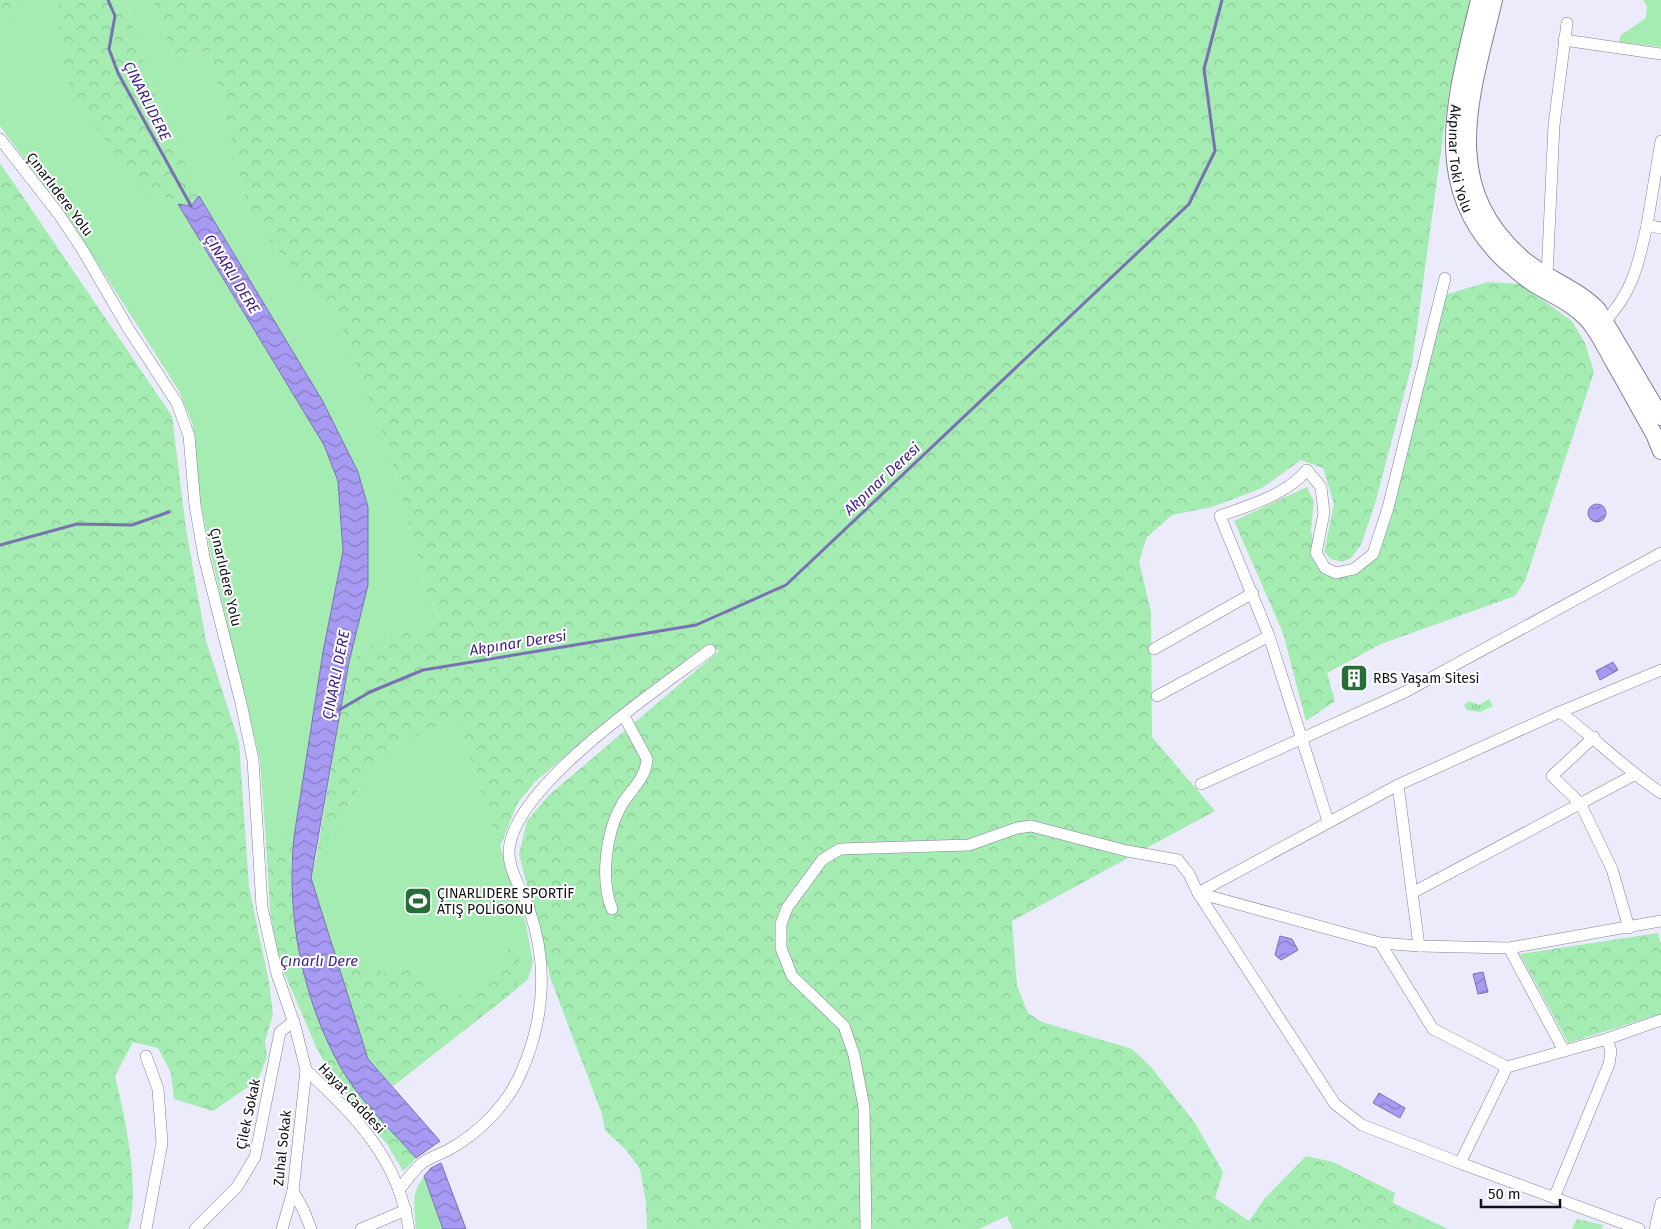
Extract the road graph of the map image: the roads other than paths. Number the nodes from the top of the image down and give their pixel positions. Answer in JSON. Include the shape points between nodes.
{"nodes":[{"id":1,"x":1479,"y":0,"type":"edge"},
{"id":2,"x":1494,"y":0,"type":"edge"},
{"id":3,"x":1567,"y":23,"type":"dead end"},
{"id":4,"x":1564,"y":40,"type":"junction"},
{"id":5,"x":1661,"y":54,"type":"edge"},
{"id":6,"x":0,"y":138,"type":"edge"},
{"id":7,"x":1661,"y":141,"type":"edge"},
{"id":8,"x":1647,"y":225,"type":"junction"},
{"id":9,"x":1661,"y":228,"type":"edge"},
{"id":10,"x":1445,"y":278,"type":"dead end"},
{"id":11,"x":1545,"y":283,"type":"junction"},
{"id":12,"x":1601,"y":326,"type":"junction"},
{"id":13,"x":1659,"y":408,"type":"edge"},
{"id":14,"x":1661,"y":451,"type":"edge"},
{"id":15,"x":1661,"y":553,"type":"edge"},
{"id":16,"x":1253,"y":593,"type":"junction"},
{"id":17,"x":1269,"y":636,"type":"junction"},
{"id":18,"x":1154,"y":649,"type":"dead end"},
{"id":19,"x":710,"y":650,"type":"dead end"},
{"id":20,"x":1661,"y":670,"type":"edge"},
{"id":21,"x":1157,"y":696,"type":"dead end"},
{"id":22,"x":1560,"y":712,"type":"junction"},
{"id":23,"x":624,"y":716,"type":"junction"},
{"id":24,"x":1303,"y":736,"type":"junction"},
{"id":25,"x":1594,"y":737,"type":"junction"},
{"id":26,"x":1634,"y":775,"type":"junction"},
{"id":27,"x":1201,"y":784,"type":"dead end"},
{"id":28,"x":1398,"y":785,"type":"junction"},
{"id":29,"x":1661,"y":793,"type":"edge"},
{"id":30,"x":1580,"y":803,"type":"junction"},
{"id":31,"x":1328,"y":821,"type":"junction"},
{"id":32,"x":1198,"y":893,"type":"junction"},
{"id":33,"x":1412,"y":893,"type":"junction"},
{"id":34,"x":612,"y":908,"type":"dead end"},
{"id":35,"x":1661,"y":921,"type":"edge"},
{"id":36,"x":1629,"y":928,"type":"junction"},
{"id":37,"x":1380,"y":943,"type":"junction"},
{"id":38,"x":1419,"y":946,"type":"junction"},
{"id":39,"x":1509,"y":948,"type":"junction"},
{"id":40,"x":1661,"y":1020,"type":"edge"},
{"id":41,"x":294,"y":1021,"type":"junction"},
{"id":42,"x":1607,"y":1039,"type":"junction"},
{"id":43,"x":1564,"y":1051,"type":"junction"},
{"id":44,"x":146,"y":1056,"type":"dead end"},
{"id":45,"x":1507,"y":1067,"type":"junction"},
{"id":46,"x":306,"y":1070,"type":"junction"},
{"id":47,"x":1460,"y":1163,"type":"junction"},
{"id":48,"x":399,"y":1190,"type":"junction"},
{"id":49,"x":293,"y":1191,"type":"junction"},
{"id":50,"x":1554,"y":1198,"type":"junction"},
{"id":51,"x":1661,"y":1203,"type":"edge"},
{"id":52,"x":406,"y":1210,"type":"junction"},
{"id":53,"x":146,"y":1229,"type":"edge"},
{"id":54,"x":195,"y":1229,"type":"edge"},
{"id":55,"x":282,"y":1229,"type":"edge"},
{"id":56,"x":310,"y":1229,"type":"edge"},
{"id":57,"x":361,"y":1229,"type":"edge"},
{"id":58,"x":410,"y":1229,"type":"edge"},
{"id":59,"x":866,"y":1229,"type":"edge"},
{"id":60,"x":1639,"y":1229,"type":"edge"},
{"id":61,"x":1655,"y":1229,"type":"edge"}],
"edges":[{"from":1,"to":11,"type":"main road","name":"Akpınar Toki Yolu","via":[[1454,127],[1453,155],[1457,180],[1472,217],[1492,246],[1518,272]]},
{"from":2,"to":11,"type":"main road","name":"Akpınar Toki Yolu","via":[[1469,119],[1468,162],[1475,192],[1494,228]]},
{"from":3,"to":4,"type":"street"},
{"from":4,"to":5,"type":"street"},
{"from":4,"to":11,"type":"street","via":[[1554,125]]},
{"from":6,"to":41,"type":"street","name":"Çınarlıdere Yolu","via":[[82,249],[173,396],[189,436],[195,505],[204,557],[252,760],[263,916],[277,974]]},
{"from":7,"to":8,"type":"street"},
{"from":8,"to":9,"type":"street"},
{"from":8,"to":12,"type":"street","via":[[1635,276],[1624,300]]},
{"from":10,"to":16,"type":"street","via":[[1388,508],[1372,554],[1354,569],[1336,573],[1325,568],[1316,553],[1324,513],[1321,487],[1307,470],[1296,483],[1254,504],[1220,516]]},
{"from":11,"to":12,"type":"main road","via":[[1588,299]]},
{"from":12,"to":13,"type":"main road"},
{"from":12,"to":14,"type":"main road"},
{"from":15,"to":24,"type":"street","via":[[1404,692]]},
{"from":16,"to":17,"type":"street"},
{"from":16,"to":18,"type":"street"},
{"from":17,"to":21,"type":"street"},
{"from":17,"to":24,"type":"street"},
{"from":19,"to":23,"type":"street"},
{"from":20,"to":22,"type":"street"},
{"from":22,"to":25,"type":"street"},
{"from":22,"to":28,"type":"street"},
{"from":23,"to":34,"type":"street","via":[[647,759],[643,775],[621,805],[607,843],[606,890]]},
{"from":23,"to":48,"type":"street","via":[[542,787],[527,805],[510,840],[512,866],[537,933],[542,981],[540,1014],[521,1074],[510,1096],[491,1117],[467,1138],[420,1165]]},
{"from":24,"to":27,"type":"street"},
{"from":24,"to":31,"type":"street"},
{"from":25,"to":26,"type":"street"},
{"from":25,"to":30,"type":"street","via":[[1552,776]]},
{"from":26,"to":29,"type":"street"},
{"from":26,"to":30,"type":"street"},
{"from":28,"to":31,"type":"street"},
{"from":28,"to":33,"type":"street"},
{"from":30,"to":33,"type":"street"},
{"from":30,"to":36,"type":"street","via":[[1612,869]]},
{"from":31,"to":32,"type":"street"},
{"from":32,"to":37,"type":"street"},
{"from":32,"to":47,"type":"street","via":[[1335,1104],[1362,1125]]},
{"from":32,"to":59,"type":"street","via":[[1178,860],[1126,851],[1031,826],[969,845],[840,849],[822,860],[787,908],[781,924],[781,948],[792,976],[844,1026],[854,1055],[864,1107]]},
{"from":33,"to":38,"type":"street"},
{"from":35,"to":36,"type":"street"},
{"from":36,"to":39,"type":"street"},
{"from":37,"to":38,"type":"street"},
{"from":37,"to":45,"type":"street","via":[[1433,1029]]},
{"from":38,"to":39,"type":"street"},
{"from":39,"to":43,"type":"street"},
{"from":40,"to":42,"type":"street"},
{"from":41,"to":46,"type":"street","name":"Çınarlıdere Yolu"},
{"from":41,"to":54,"type":"street","name":"Çilek Sokak","via":[[280,1032],[255,1157],[237,1187]]},
{"from":42,"to":43,"type":"street"},
{"from":42,"to":50,"type":"street","via":[[1611,1058]]},
{"from":43,"to":45,"type":"street"},
{"from":44,"to":53,"type":"street","via":[[158,1089],[162,1143]]},
{"from":45,"to":47,"type":"street"},
{"from":46,"to":48,"type":"street","name":"Hayat Caddesi","via":[[369,1134]]},
{"from":46,"to":49,"type":"street","name":"Zuhal Sokak"},
{"from":47,"to":50,"type":"street"},
{"from":48,"to":52,"type":"street","name":"Hayat Caddesi"},
{"from":49,"to":55,"type":"street","name":"Zuhal Sokak"},
{"from":49,"to":56,"type":"street"},
{"from":50,"to":60,"type":"street"},
{"from":51,"to":61,"type":"street"},
{"from":52,"to":57,"type":"street"},
{"from":52,"to":58,"type":"street","name":"Hayat Caddesi"}]}
